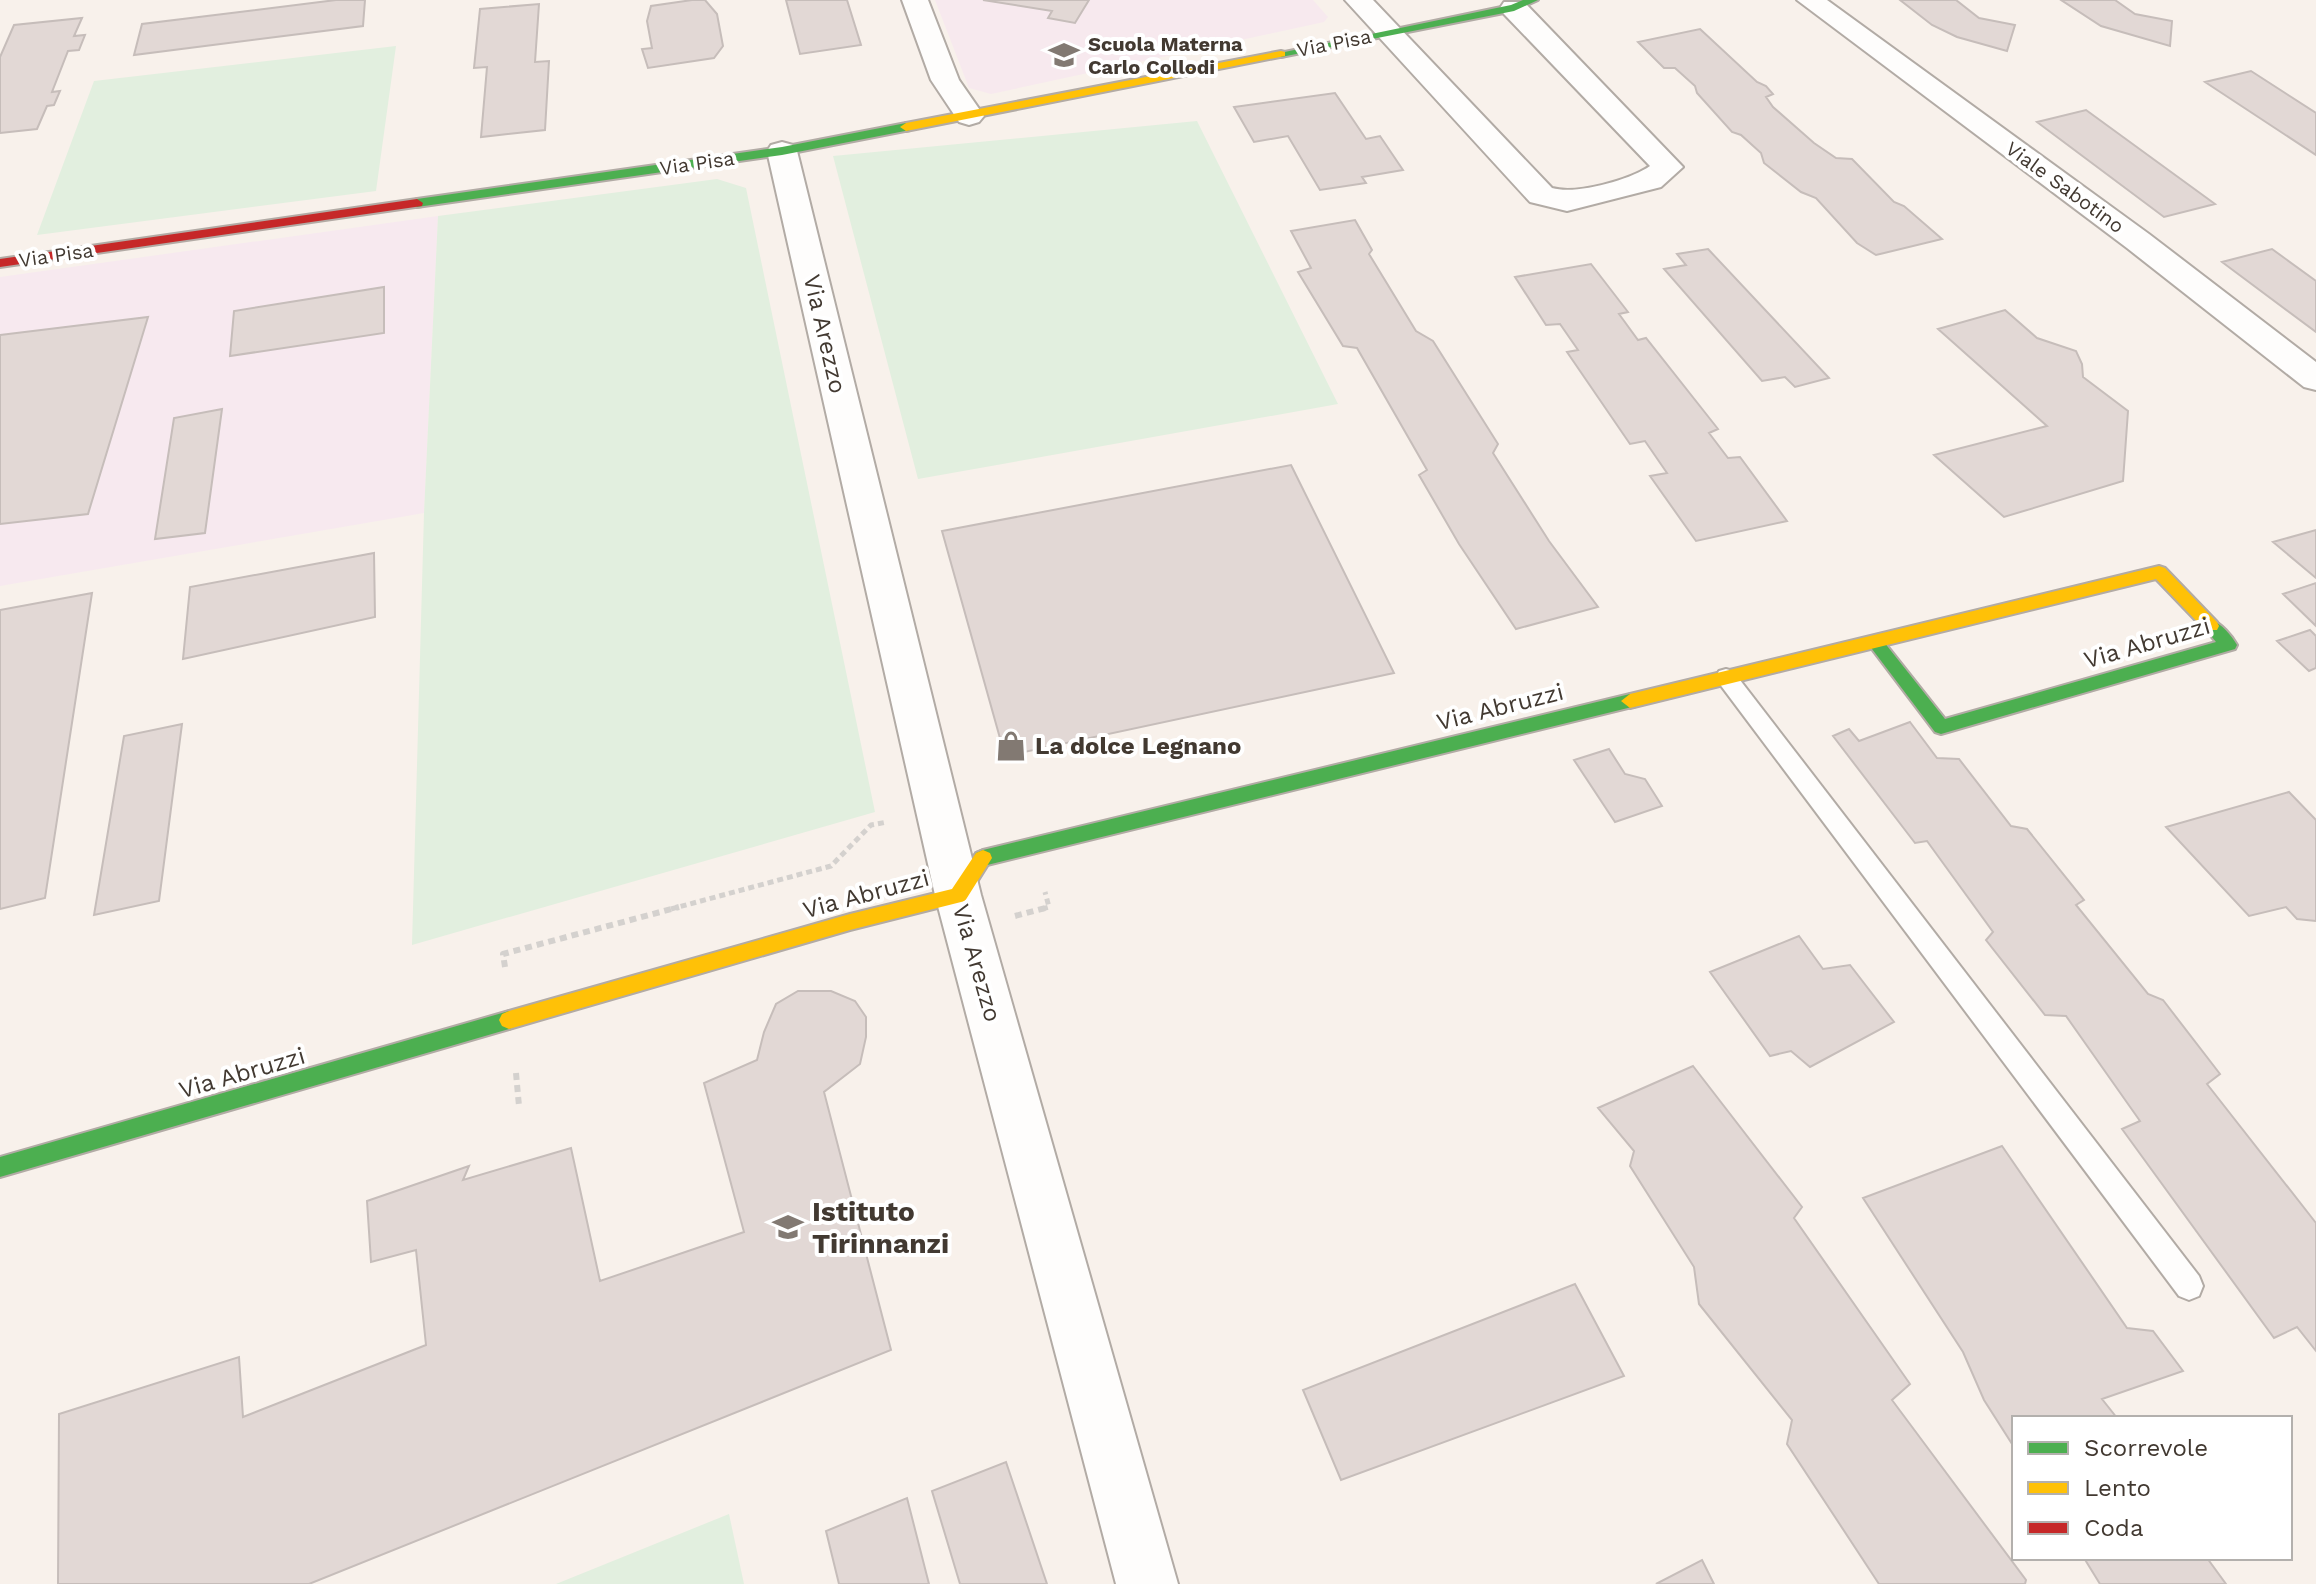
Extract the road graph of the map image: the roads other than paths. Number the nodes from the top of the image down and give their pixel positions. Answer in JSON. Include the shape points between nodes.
{"nodes":[{"id":1,"x":915,"y":0,"type":"edge"},
{"id":2,"x":1358,"y":0,"type":"edge"},
{"id":3,"x":1810,"y":0,"type":"edge"},
{"id":4,"x":1523,"y":4,"type":"edge"},
{"id":5,"x":1389,"y":31,"type":"junction"},
{"id":6,"x":969,"y":116,"type":"junction"},
{"id":7,"x":782,"y":151,"type":"junction"},
{"id":8,"x":0,"y":263,"type":"edge"},
{"id":9,"x":2316,"y":379,"type":"edge"},
{"id":10,"x":1874,"y":641,"type":"junction"},
{"id":11,"x":1726,"y":677,"type":"junction"},
{"id":12,"x":958,"y":895,"type":"junction"},
{"id":13,"x":0,"y":1167,"type":"edge"},
{"id":14,"x":2189,"y":1286,"type":"dead end"},
{"id":15,"x":1147,"y":1584,"type":"edge"}],
"edges":[{"from":1,"to":6,"type":"street","via":[[945,80]]},
{"from":2,"to":5,"type":"street","name":"Via Pisa"},
{"from":3,"to":9,"type":"street","name":"Viale Sabotino"},
{"from":4,"to":5,"type":"street","name":"Via Pisa"},
{"from":4,"to":5,"type":"street","name":"Via Pisa","via":[[1668,167],[1650,180],[1567,202],[1541,195]]},
{"from":5,"to":6,"type":"street","name":"Via Pisa"},
{"from":6,"to":7,"type":"street","name":"Via Pisa"},
{"from":7,"to":8,"type":"street","name":"Via Pisa"},
{"from":7,"to":12,"type":"street","name":"Via Arezzo"},
{"from":10,"to":10,"type":"street","name":"Via Abruzzi","via":[[1941,727],[2229,645],[2159,572]]},
{"from":10,"to":11,"type":"street","name":"Via Abruzzi"},
{"from":11,"to":12,"type":"street","name":"Via Abruzzi","via":[[982,858]]},
{"from":11,"to":14,"type":"lane"},
{"from":12,"to":13,"type":"street","name":"Via Abruzzi"},
{"from":12,"to":15,"type":"street","name":"Via Arezzo"}]}
